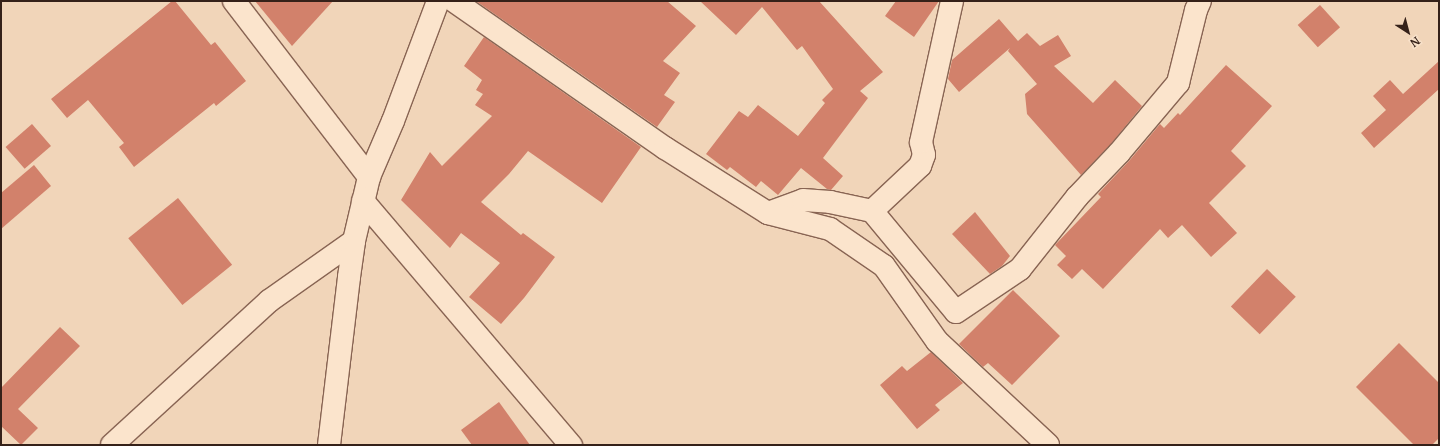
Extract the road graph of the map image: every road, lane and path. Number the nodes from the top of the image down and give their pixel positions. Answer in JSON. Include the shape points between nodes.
{"nodes":[{"id":1,"x":234,"y":1,"type":"edge"},
{"id":2,"x":438,"y":1,"type":"edge"},
{"id":3,"x":454,"y":1,"type":"edge"},
{"id":4,"x":952,"y":1,"type":"edge"},
{"id":5,"x":1200,"y":1,"type":"edge"},
{"id":6,"x":369,"y":177,"type":"junction"},
{"id":7,"x":363,"y":201,"type":"junction"},
{"id":8,"x":872,"y":211,"type":"junction"},
{"id":9,"x":768,"y":213,"type":"junction"},
{"id":10,"x":354,"y":241,"type":"junction"},
{"id":11,"x":112,"y":445,"type":"edge"},
{"id":12,"x":330,"y":445,"type":"edge"},
{"id":13,"x":571,"y":445,"type":"edge"},
{"id":14,"x":1048,"y":445,"type":"edge"}],
"edges":[{"from":1,"to":6,"type":"street"},
{"from":2,"to":6,"type":"street"},
{"from":3,"to":9,"type":"street","via":[[665,148]]},
{"from":4,"to":8,"type":"street","via":[[921,142],[924,155],[920,166]]},
{"from":5,"to":8,"type":"street","via":[[1178,83],[1119,153],[1077,197],[1020,269],[956,312]]},
{"from":6,"to":7,"type":"street"},
{"from":7,"to":10,"type":"street"},
{"from":7,"to":13,"type":"street"},
{"from":8,"to":9,"type":"street","via":[[830,202],[804,200]]},
{"from":9,"to":14,"type":"street","via":[[830,229],[884,266],[937,341]]},
{"from":10,"to":11,"type":"street","via":[[269,301]]},
{"from":10,"to":12,"type":"street"}]}
